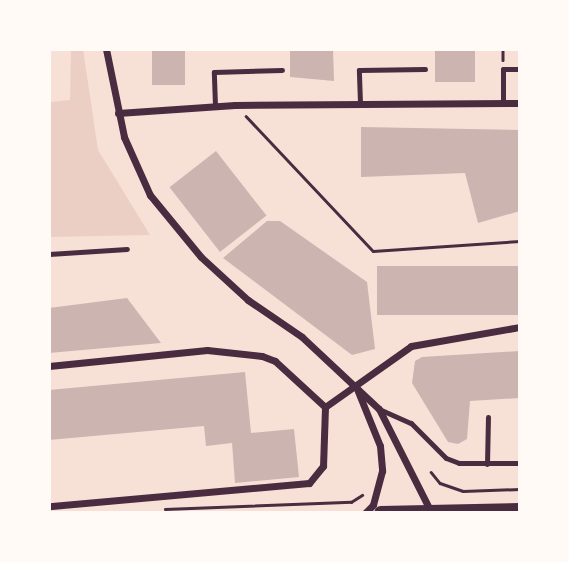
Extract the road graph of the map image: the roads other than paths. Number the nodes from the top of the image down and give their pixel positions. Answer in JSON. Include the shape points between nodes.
{"nodes":[{"id":1,"x":106,"y":49,"type":"edge"},
{"id":2,"x":425,"y":69,"type":"dead end"},
{"id":3,"x":520,"y":69,"type":"edge"},
{"id":4,"x":282,"y":71,"type":"dead end"},
{"id":5,"x":360,"y":103,"type":"junction"},
{"id":6,"x":503,"y":103,"type":"junction"},
{"id":7,"x":520,"y":103,"type":"edge"},
{"id":8,"x":215,"y":106,"type":"junction"},
{"id":9,"x":118,"y":113,"type":"junction"},
{"id":10,"x":127,"y":249,"type":"dead end"},
{"id":11,"x":49,"y":254,"type":"edge"},
{"id":12,"x":520,"y":327,"type":"edge"},
{"id":13,"x":49,"y":366,"type":"edge"},
{"id":14,"x":354,"y":382,"type":"junction"},
{"id":15,"x":325,"y":407,"type":"junction"},
{"id":16,"x":379,"y":409,"type":"junction"},
{"id":17,"x":488,"y":417,"type":"dead end"},
{"id":18,"x":520,"y":463,"type":"edge"},
{"id":19,"x":487,"y":464,"type":"junction"},
{"id":20,"x":49,"y":506,"type":"edge"},
{"id":21,"x":520,"y":510,"type":"edge"},
{"id":22,"x":431,"y":512,"type":"edge"},
{"id":23,"x":365,"y":513,"type":"edge"},
{"id":24,"x":382,"y":513,"type":"edge"}],
"edges":[{"from":1,"to":9,"type":"street"},
{"from":2,"to":5,"type":"lane","via":[[359,69]]},
{"from":3,"to":6,"type":"lane","via":[[503,69]]},
{"from":4,"to":8,"type":"lane","via":[[214,72]]},
{"from":5,"to":6,"type":"street"},
{"from":5,"to":8,"type":"street"},
{"from":6,"to":7,"type":"street"},
{"from":8,"to":9,"type":"street"},
{"from":9,"to":14,"type":"street","via":[[130,156],[150,195],[201,257]]},
{"from":10,"to":11,"type":"lane"},
{"from":12,"to":14,"type":"street","via":[[411,346]]},
{"from":13,"to":15,"type":"street","via":[[206,350],[262,356],[275,361]]},
{"from":14,"to":15,"type":"street"},
{"from":14,"to":16,"type":"street"},
{"from":14,"to":23,"type":"street","via":[[380,446],[378,489]]},
{"from":15,"to":20,"type":"street","via":[[323,466],[309,483]]},
{"from":16,"to":19,"type":"lane","via":[[411,423],[446,458]]},
{"from":16,"to":22,"type":"street"},
{"from":17,"to":19,"type":"lane"},
{"from":18,"to":19,"type":"lane"},
{"from":21,"to":22,"type":"main road"},
{"from":22,"to":24,"type":"main road"}]}
